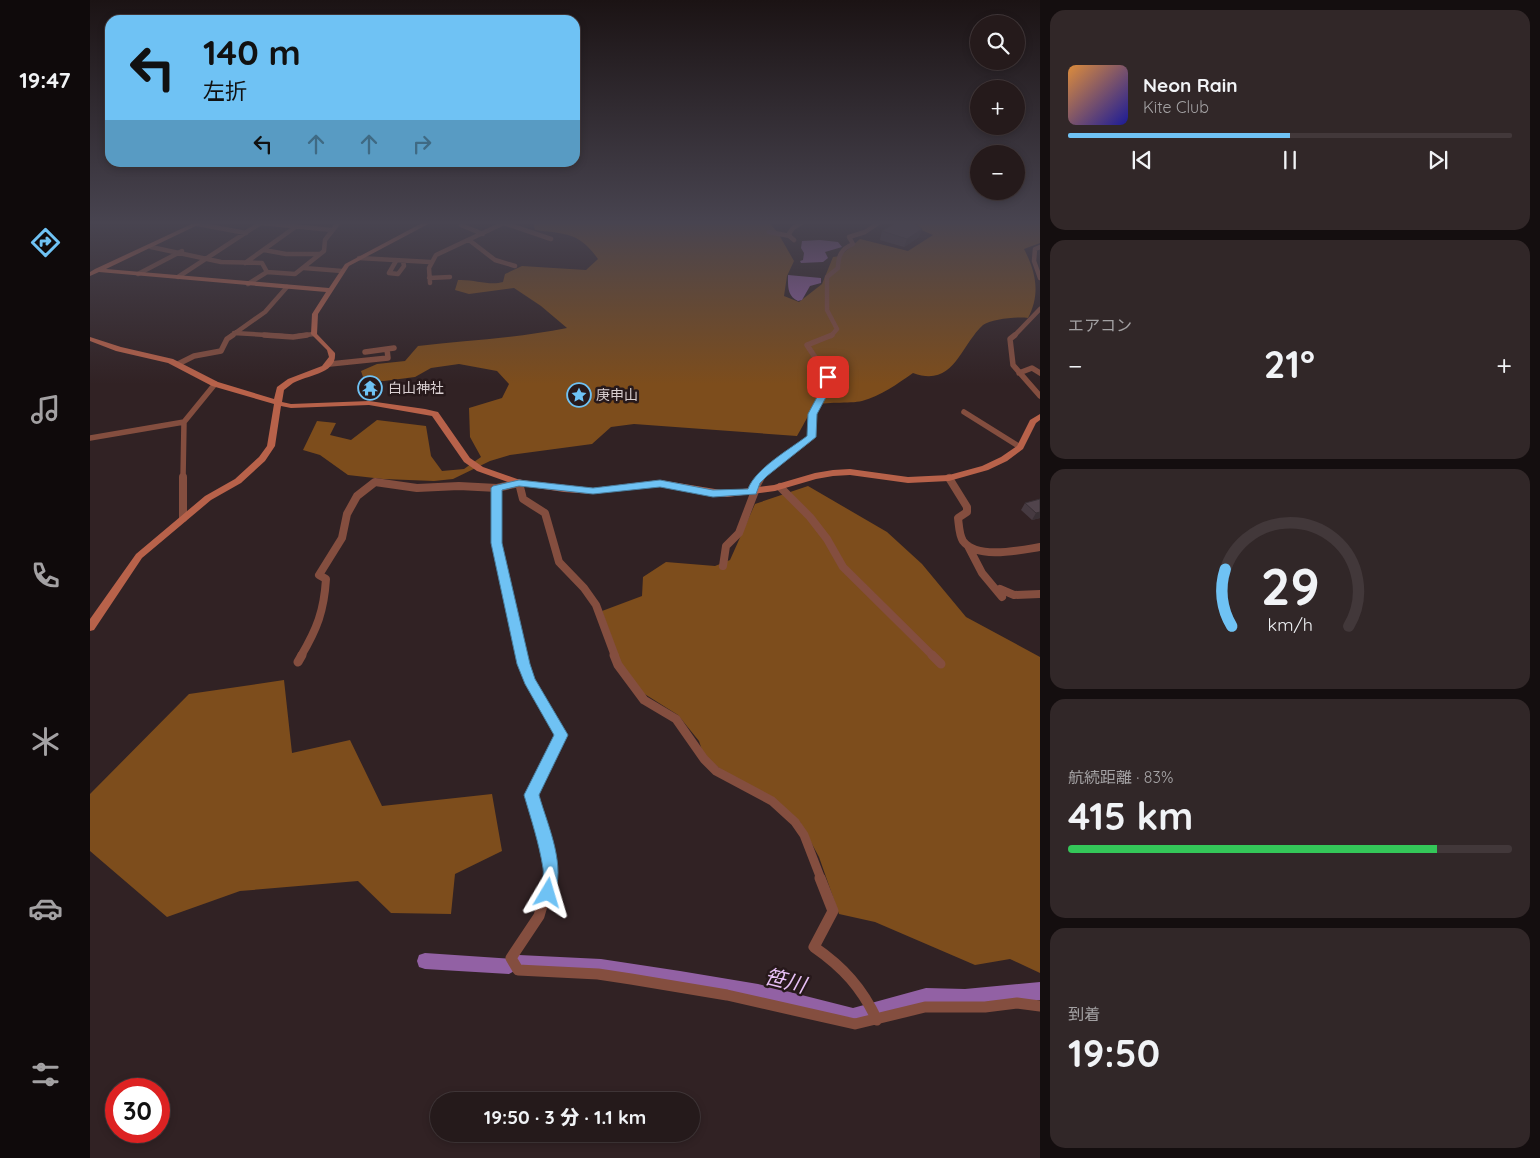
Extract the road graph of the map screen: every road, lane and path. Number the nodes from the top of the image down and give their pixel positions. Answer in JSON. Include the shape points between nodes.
{"nodes":[{"id":1,"x":165,"y":276,"type":"edge"},
{"id":2,"x":261,"y":276,"type":"edge"},
{"id":3,"x":338,"y":276,"type":"edge"},
{"id":4,"x":429,"y":276,"type":"edge"},
{"id":5,"x":450,"y":276,"type":"dead end"},
{"id":6,"x":828,"y":276,"type":"edge"},
{"id":7,"x":178,"y":277,"type":"joint"},
{"id":8,"x":248,"y":284,"type":"junction"},
{"id":9,"x":287,"y":287,"type":"junction"},
{"id":10,"x":330,"y":290,"type":"junction"},
{"id":11,"x":1040,"y":309,"type":"edge"},
{"id":12,"x":234,"y":333,"type":"junction"},
{"id":13,"x":314,"y":334,"type":"junction"},
{"id":14,"x":90,"y":339,"type":"edge"},
{"id":15,"x":370,"y":360,"type":"junction"},
{"id":16,"x":178,"y":364,"type":"junction"},
{"id":17,"x":330,"y":364,"type":"junction"},
{"id":18,"x":1019,"y":373,"type":"junction"},
{"id":19,"x":1040,"y":373,"type":"edge"},
{"id":20,"x":215,"y":384,"type":"junction"},
{"id":21,"x":1040,"y":396,"type":"edge"},
{"id":22,"x":278,"y":403,"type":"junction"},
{"id":23,"x":964,"y":412,"type":"dead end"},
{"id":24,"x":1040,"y":416,"type":"edge"},
{"id":25,"x":184,"y":422,"type":"junction"},
{"id":26,"x":90,"y":438,"type":"edge"},
{"id":27,"x":1020,"y":447,"type":"junction"},
{"id":28,"x":949,"y":478,"type":"junction"},
{"id":29,"x":519,"y":483,"type":"junction"},
{"id":30,"x":780,"y":487,"type":"junction"},
{"id":31,"x":496,"y":488,"type":"junction"},
{"id":32,"x":754,"y":492,"type":"junction"},
{"id":33,"x":183,"y":518,"type":"junction"},
{"id":34,"x":968,"y":546,"type":"junction"},
{"id":35,"x":1040,"y":547,"type":"edge"},
{"id":36,"x":723,"y":566,"type":"dead end"},
{"id":37,"x":988,"y":580,"type":"junction"},
{"id":38,"x":1040,"y":594,"type":"edge"},
{"id":39,"x":1002,"y":597,"type":"dead end"},
{"id":40,"x":90,"y":627,"type":"edge"},
{"id":41,"x":298,"y":662,"type":"dead end"},
{"id":42,"x":941,"y":664,"type":"dead end"},
{"id":43,"x":1040,"y":1006,"type":"edge"},
{"id":44,"x":874,"y":1015,"type":"junction"}],
"edges":[{"from":1,"to":7,"type":"street"},
{"from":2,"to":8,"type":"street"},
{"from":3,"to":10,"type":"street"},
{"from":4,"to":5,"type":"street","via":[[430,281]]},
{"from":6,"to":32,"type":"street","via":[[827,316],[837,329],[830,337],[807,345],[828,377],[829,384],[813,414],[812,437],[764,474],[756,482]]},
{"from":7,"to":8,"type":"street"},
{"from":8,"to":9,"type":"street"},
{"from":9,"to":10,"type":"street"},
{"from":9,"to":12,"type":"street","via":[[264,312]]},
{"from":10,"to":13,"type":"street","via":[[315,314]]},
{"from":11,"to":18,"type":"street","via":[[1010,339],[1014,365]]},
{"from":12,"to":13,"type":"street","via":[[293,337]]},
{"from":12,"to":16,"type":"street","via":[[221,351],[194,356]]},
{"from":13,"to":17,"type":"street","via":[[330,348]]},
{"from":14,"to":16,"type":"street"},
{"from":15,"to":15,"type":"street","via":[[368,352],[391,348],[388,358]]},
{"from":15,"to":17,"type":"street"},
{"from":16,"to":20,"type":"street"},
{"from":17,"to":22,"type":"street","via":[[285,384],[280,390]]},
{"from":18,"to":19,"type":"street","via":[[1032,368]]},
{"from":18,"to":21,"type":"street"},
{"from":20,"to":22,"type":"street"},
{"from":20,"to":25,"type":"street"},
{"from":22,"to":29,"type":"street","via":[[291,406],[369,403],[435,414],[467,460],[480,469]]},
{"from":22,"to":33,"type":"street","via":[[271,446],[262,459],[238,481],[208,498]]},
{"from":23,"to":27,"type":"street"},
{"from":24,"to":27,"type":"street","via":[[1033,422]]},
{"from":25,"to":26,"type":"street"},
{"from":25,"to":33,"type":"street"},
{"from":27,"to":28,"type":"street","via":[[985,468]]},
{"from":28,"to":30,"type":"street","via":[[908,480],[850,472],[815,476]]},
{"from":28,"to":34,"type":"street","via":[[967,507],[968,512],[954,518]]},
{"from":29,"to":31,"type":"street"},
{"from":29,"to":32,"type":"street","via":[[593,491],[660,483],[713,493]]},
{"from":29,"to":44,"type":"street","via":[[522,499],[546,513],[559,562],[596,605],[618,665],[637,692],[644,700],[676,719],[716,771],[772,801],[804,835],[833,910],[814,946],[856,981]]},
{"from":30,"to":32,"type":"street"},
{"from":30,"to":42,"type":"street","via":[[810,517],[843,567]]},
{"from":31,"to":41,"type":"street","via":[[417,488],[375,482],[357,496],[347,514],[342,538],[319,575],[326,579],[321,618],[313,639]]},
{"from":31,"to":44,"type":"street","via":[[497,543],[524,664],[529,681],[561,735],[532,795],[552,881],[535,923],[511,958],[518,970],[606,975],[728,995],[855,1024]]},
{"from":32,"to":36,"type":"street","via":[[739,533],[726,546]]},
{"from":33,"to":40,"type":"street","via":[[139,556]]},
{"from":34,"to":35,"type":"street","via":[[992,552]]},
{"from":34,"to":37,"type":"street"},
{"from":37,"to":38,"type":"street","via":[[1007,594]]},
{"from":37,"to":39,"type":"street"},
{"from":43,"to":44,"type":"street","via":[[1017,1003],[985,1007],[925,1007]]}]}
